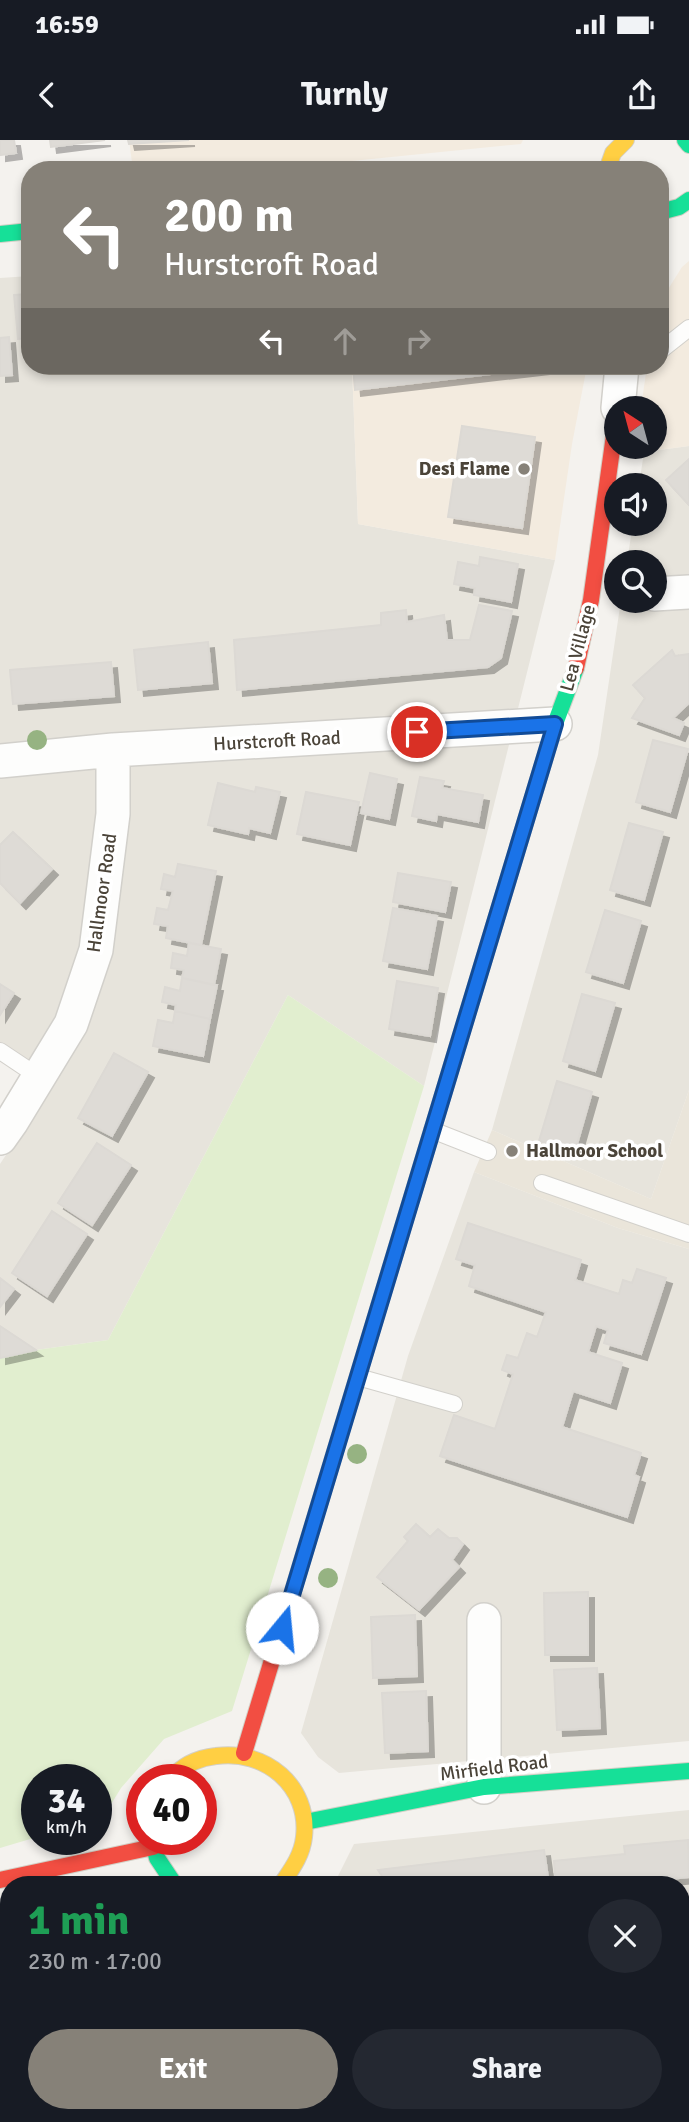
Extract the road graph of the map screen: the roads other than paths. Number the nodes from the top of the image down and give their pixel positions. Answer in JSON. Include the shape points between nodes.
{"nodes":[{"id":1,"x":626,"y":140,"type":"edge"},
{"id":2,"x":685,"y":140,"type":"edge"},
{"id":3,"x":689,"y":145,"type":"edge"},
{"id":4,"x":609,"y":161,"type":"edge"},
{"id":5,"x":689,"y":200,"type":"edge"},
{"id":6,"x":669,"y":210,"type":"edge"},
{"id":7,"x":21,"y":232,"type":"edge"},
{"id":8,"x":0,"y":234,"type":"edge"},
{"id":9,"x":689,"y":328,"type":"edge"},
{"id":10,"x":669,"y":344,"type":"edge"},
{"id":11,"x":613,"y":459,"type":"edge"},
{"id":12,"x":607,"y":550,"type":"edge"},
{"id":13,"x":689,"y":592,"type":"edge"},
{"id":14,"x":667,"y":593,"type":"edge"},
{"id":15,"x":604,"y":599,"type":"edge"},
{"id":16,"x":555,"y":724,"type":"junction"},
{"id":17,"x":113,"y":750,"type":"junction"},
{"id":18,"x":0,"y":761,"type":"edge"},
{"id":19,"x":0,"y":1051,"type":"edge"},
{"id":20,"x":39,"y":1077,"type":"junction"},
{"id":21,"x":432,"y":1130,"type":"junction"},
{"id":22,"x":0,"y":1138,"type":"edge"},
{"id":23,"x":488,"y":1153,"type":"dead end"},
{"id":24,"x":542,"y":1183,"type":"dead end"},
{"id":25,"x":689,"y":1234,"type":"edge"},
{"id":26,"x":358,"y":1377,"type":"junction"},
{"id":27,"x":454,"y":1404,"type":"dead end"},
{"id":28,"x":484,"y":1619,"type":"dead end"},
{"id":29,"x":244,"y":1753,"type":"junction"},
{"id":30,"x":189,"y":1764,"type":"edge"},
{"id":31,"x":689,"y":1771,"type":"edge"},
{"id":32,"x":484,"y":1787,"type":"junction"},
{"id":33,"x":305,"y":1822,"type":"junction"},
{"id":34,"x":126,"y":1850,"type":"edge"},
{"id":35,"x":157,"y":1855,"type":"edge"},
{"id":36,"x":17,"y":1876,"type":"edge"},
{"id":37,"x":167,"y":1876,"type":"edge"},
{"id":38,"x":288,"y":1876,"type":"edge"}],
"edges":[{"from":1,"to":4,"type":"street"},
{"from":2,"to":3,"type":"street"},
{"from":5,"to":6,"type":"street"},
{"from":7,"to":8,"type":"street"},
{"from":9,"to":10,"type":"lane"},
{"from":11,"to":12,"type":"street","name":"Lea Village"},
{"from":13,"to":14,"type":"street"},
{"from":15,"to":16,"type":"street","name":"Lea Village"},
{"from":16,"to":17,"type":"street","name":"Hurstcroft Road"},
{"from":16,"to":21,"type":"street","name":"Lea Village"},
{"from":17,"to":18,"type":"street","name":"Hurstcroft Road"},
{"from":17,"to":20,"type":"street","name":"Hallmoor Road","via":[[113,814],[96,950],[71,1024]]},
{"from":19,"to":20,"type":"lane"},
{"from":20,"to":22,"type":"street","name":"Hallmoor Road"},
{"from":21,"to":23,"type":"lane"},
{"from":21,"to":26,"type":"street","name":"Lea Village"},
{"from":24,"to":25,"type":"lane"},
{"from":26,"to":27,"type":"lane"},
{"from":26,"to":29,"type":"street","name":"Lea Village"},
{"from":28,"to":32,"type":"street"},
{"from":29,"to":30,"type":"street","via":[[218,1752]]},
{"from":29,"to":33,"type":"street","via":[[267,1762],[286,1778],[299,1798]]},
{"from":31,"to":32,"type":"street","name":"Mirfield Road"},
{"from":32,"to":33,"type":"street","name":"Mirfield Road"},
{"from":33,"to":38,"type":"street","via":[[304,1844]]},
{"from":34,"to":36,"type":"street"},
{"from":35,"to":37,"type":"street"}]}
